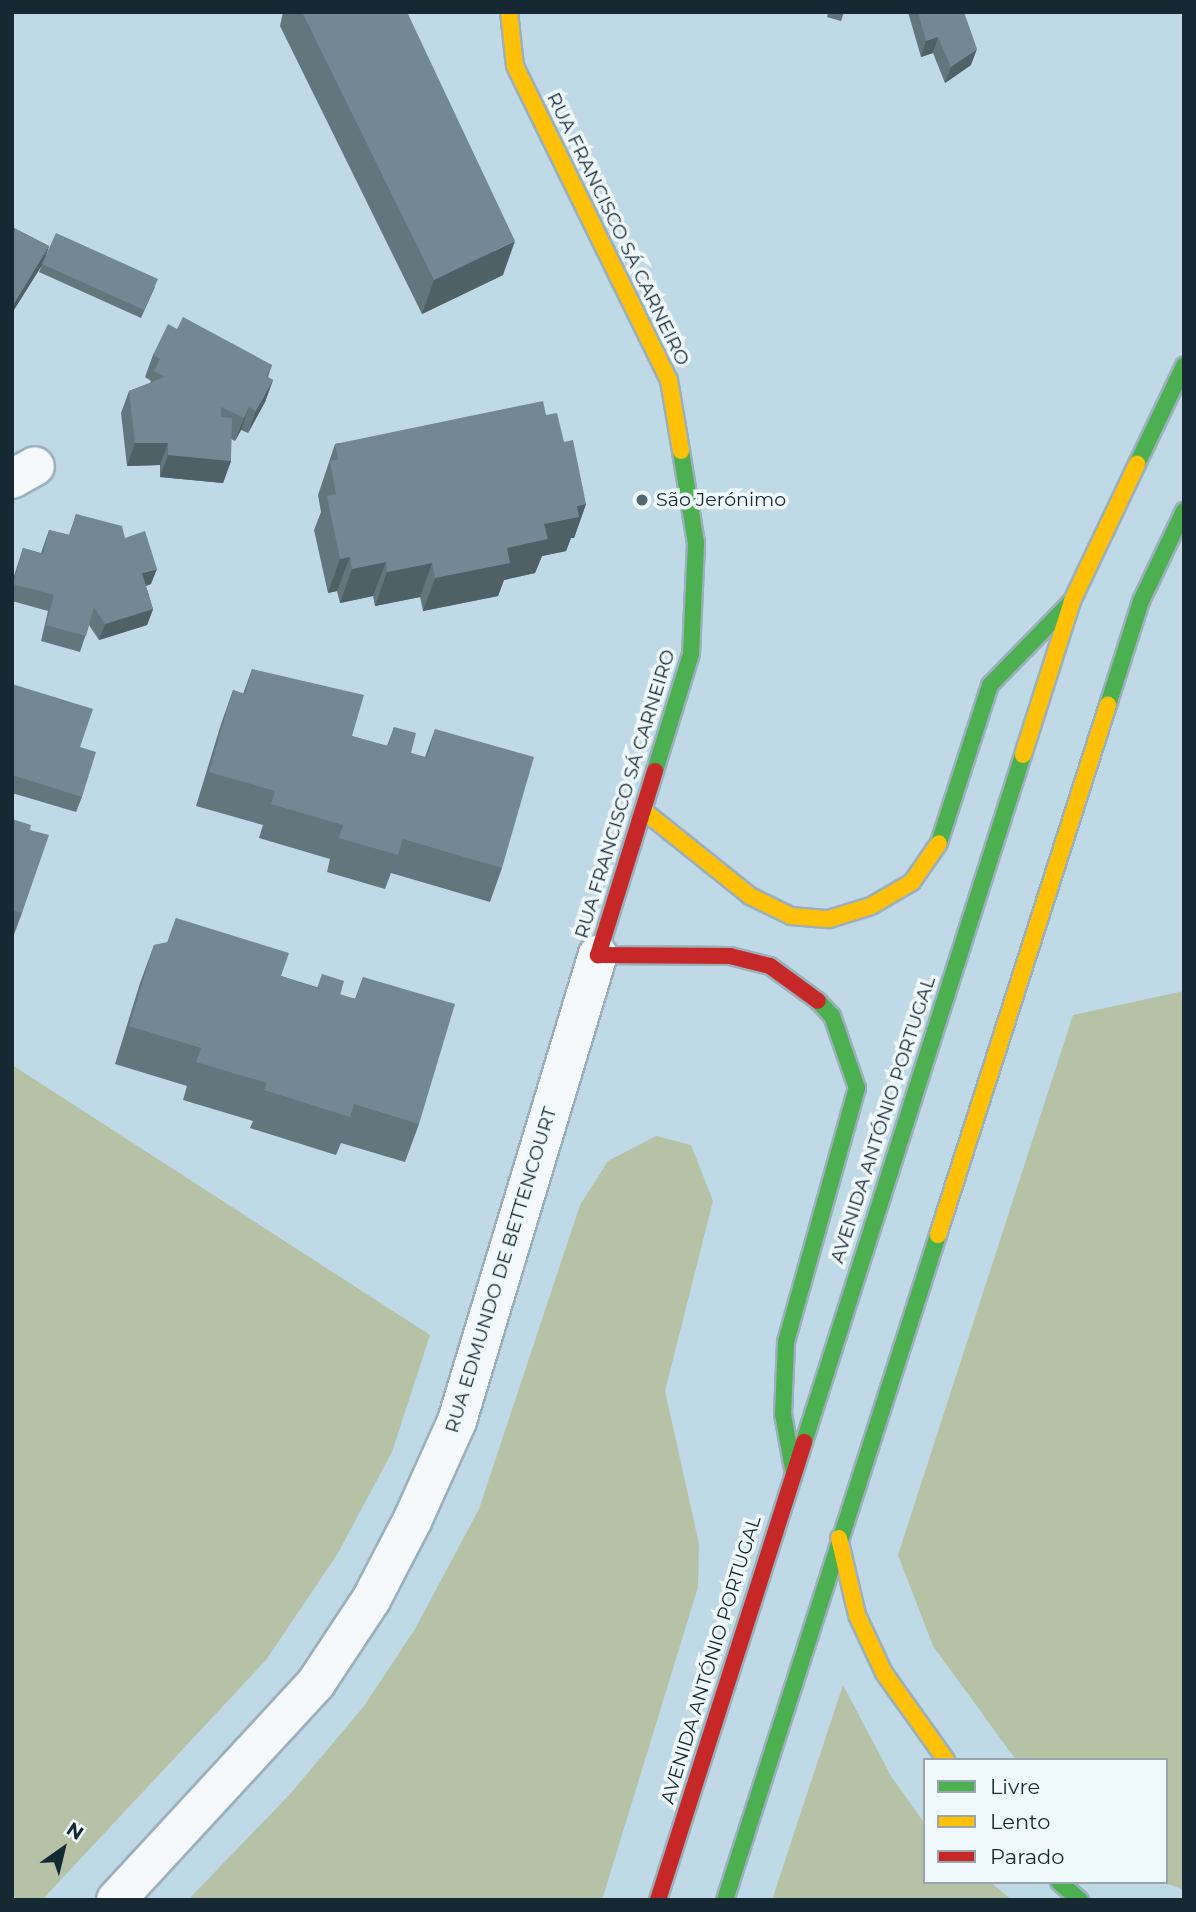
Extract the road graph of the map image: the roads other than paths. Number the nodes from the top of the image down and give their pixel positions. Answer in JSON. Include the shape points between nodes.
{"nodes":[{"id":1,"x":509,"y":12,"type":"edge"},
{"id":2,"x":1184,"y":366,"type":"edge"},
{"id":3,"x":1184,"y":512,"type":"edge"},
{"id":4,"x":1072,"y":601,"type":"junction"},
{"id":5,"x":644,"y":811,"type":"junction"},
{"id":6,"x":598,"y":955,"type":"junction"},
{"id":7,"x":793,"y":1469,"type":"junction"},
{"id":8,"x":839,"y":1536,"type":"junction"},
{"id":9,"x":945,"y":1758,"type":"edge"},
{"id":10,"x":1061,"y":1884,"type":"edge"},
{"id":11,"x":116,"y":1900,"type":"edge"},
{"id":12,"x":658,"y":1900,"type":"edge"},
{"id":13,"x":725,"y":1900,"type":"edge"},
{"id":14,"x":1080,"y":1900,"type":"edge"}],
"edges":[{"from":1,"to":5,"type":"main road","name":"RUA FRANCISCO SÁ CARNEIRO","via":[[515,66],[669,380],[690,486],[696,543],[691,654]]},
{"from":2,"to":4,"type":"main road","name":"AVENIDA ANTÓNIO PORTUGAL"},
{"from":3,"to":8,"type":"main road","via":[[1141,601]]},
{"from":4,"to":5,"type":"main road","via":[[990,685],[938,847],[912,882],[871,906],[830,919],[791,916],[750,896]]},
{"from":4,"to":7,"type":"main road","name":"AVENIDA ANTÓNIO PORTUGAL"},
{"from":5,"to":6,"type":"main road","name":"RUA FRANCISCO SÁ CARNEIRO"},
{"from":6,"to":7,"type":"main road","via":[[730,956],[770,966],[807,989],[832,1016],[850,1056],[857,1088],[851,1128],[786,1342],[783,1414]]},
{"from":6,"to":11,"type":"street","name":"RUA EDMUNDO DE BETTENCOURT","via":[[457,1421],[372,1600],[316,1683]]},
{"from":7,"to":12,"type":"main road","name":"AVENIDA ANTÓNIO PORTUGAL"},
{"from":8,"to":9,"type":"main road","via":[[857,1615],[884,1673]]},
{"from":8,"to":13,"type":"main road"},
{"from":10,"to":14,"type":"main road"}]}
